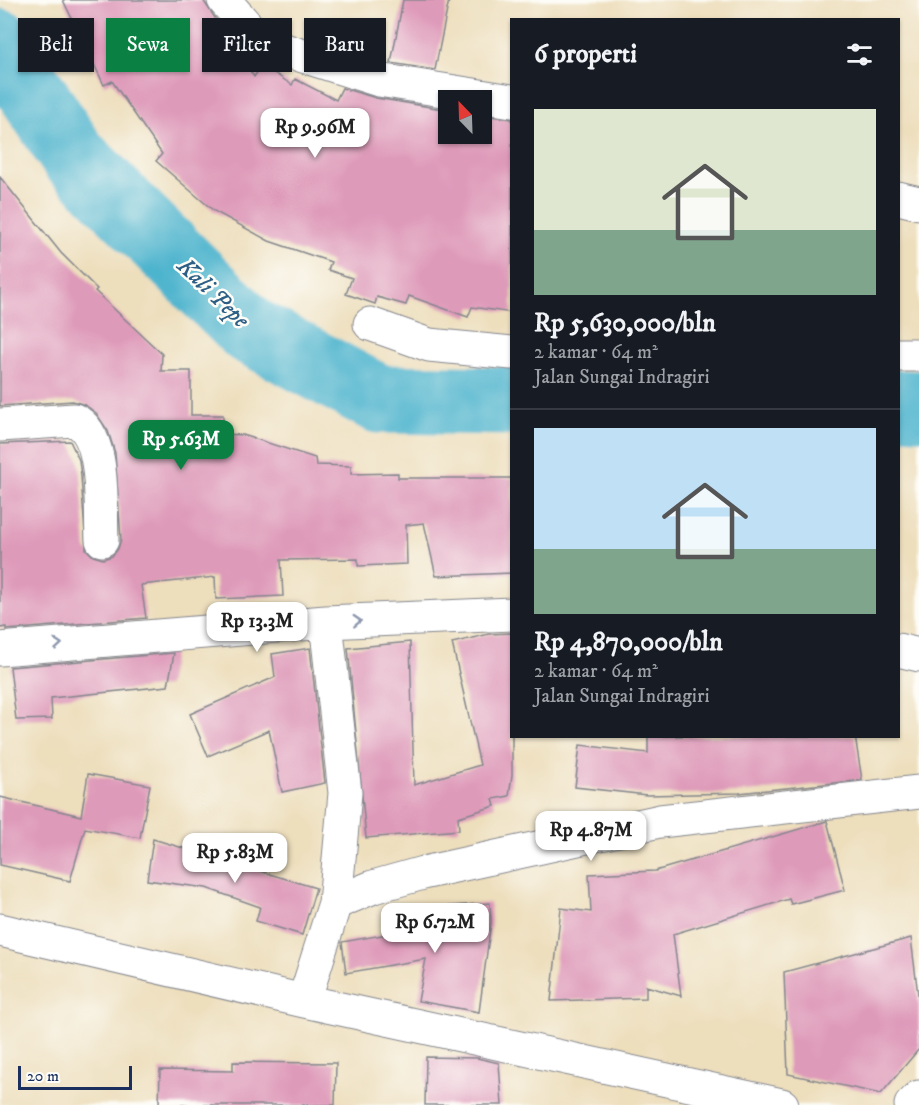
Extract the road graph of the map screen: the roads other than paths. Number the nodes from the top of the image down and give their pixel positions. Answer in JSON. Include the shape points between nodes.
{"nodes":[{"id":1,"x":224,"y":0,"type":"edge"},
{"id":2,"x":510,"y":101,"type":"edge"},
{"id":3,"x":900,"y":198,"type":"edge"},
{"id":4,"x":919,"y":203,"type":"edge"},
{"id":5,"x":370,"y":324,"type":"dead end"},
{"id":6,"x":510,"y":353,"type":"edge"},
{"id":7,"x":900,"y":355,"type":"edge"},
{"id":8,"x":919,"y":355,"type":"edge"},
{"id":9,"x":0,"y":425,"type":"edge"},
{"id":10,"x":102,"y":540,"type":"dead end"},
{"id":11,"x":510,"y":614,"type":"edge"},
{"id":12,"x":326,"y":622,"type":"junction"},
{"id":13,"x":0,"y":649,"type":"edge"},
{"id":14,"x":900,"y":650,"type":"edge"},
{"id":15,"x":919,"y":655,"type":"edge"},
{"id":16,"x":919,"y":792,"type":"edge"},
{"id":17,"x":334,"y":903,"type":"junction"},
{"id":18,"x":0,"y":930,"type":"edge"},
{"id":19,"x":304,"y":1001,"type":"junction"},
{"id":20,"x":705,"y":1096,"type":"edge"},
{"id":21,"x":919,"y":1096,"type":"edge"},
{"id":22,"x":782,"y":1105,"type":"edge"},
{"id":23,"x":911,"y":1105,"type":"edge"}],
"edges":[{"from":1,"to":2,"type":"street","via":[[253,33],[278,48],[379,80]]},
{"from":3,"to":4,"type":"street"},
{"from":5,"to":6,"type":"street","via":[[429,345]]},
{"from":7,"to":8,"type":"street"},
{"from":9,"to":10,"type":"street","via":[[74,420],[82,424],[97,451]]},
{"from":12,"to":11,"type":"street","one_way":true},
{"from":13,"to":12,"type":"street","one_way":true},
{"from":12,"to":17,"type":"street","via":[[345,793]]},
{"from":14,"to":15,"type":"street"},
{"from":16,"to":17,"type":"street","via":[[660,821],[423,873]]},
{"from":17,"to":19,"type":"street"},
{"from":18,"to":19,"type":"street"},
{"from":19,"to":20,"type":"street"},
{"from":20,"to":22,"type":"street"},
{"from":21,"to":23,"type":"street"}]}
